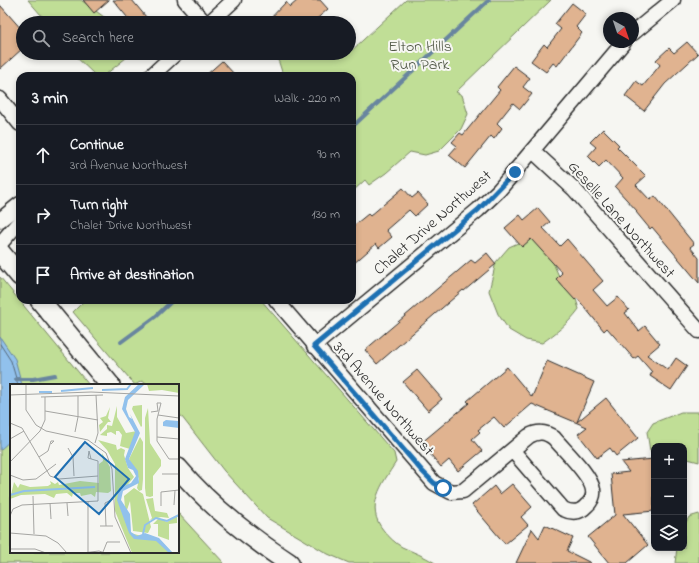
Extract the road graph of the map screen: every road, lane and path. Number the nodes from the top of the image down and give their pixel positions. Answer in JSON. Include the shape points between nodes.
{"nodes":[{"id":1,"x":185,"y":0,"type":"edge"},
{"id":2,"x":234,"y":0,"type":"edge"},
{"id":3,"x":673,"y":0,"type":"edge"},
{"id":4,"x":199,"y":16,"type":"edge"},
{"id":5,"x":217,"y":16,"type":"edge"},
{"id":6,"x":639,"y":29,"type":"edge"},
{"id":7,"x":619,"y":48,"type":"edge"},
{"id":8,"x":168,"y":60,"type":"edge"},
{"id":9,"x":155,"y":72,"type":"edge"},
{"id":10,"x":0,"y":98,"type":"edge"},
{"id":11,"x":16,"y":119,"type":"edge"},
{"id":12,"x":533,"y":151,"type":"junction"},
{"id":13,"x":16,"y":207,"type":"edge"},
{"id":14,"x":0,"y":220,"type":"edge"},
{"id":15,"x":16,"y":226,"type":"edge"},
{"id":16,"x":0,"y":244,"type":"edge"},
{"id":17,"x":0,"y":252,"type":"edge"},
{"id":18,"x":16,"y":271,"type":"edge"},
{"id":19,"x":43,"y":304,"type":"edge"},
{"id":20,"x":279,"y":304,"type":"edge"},
{"id":21,"x":699,"y":330,"type":"edge"},
{"id":22,"x":314,"y":346,"type":"junction"},
{"id":23,"x":109,"y":384,"type":"edge"},
{"id":24,"x":512,"y":451,"type":"junction"},
{"id":25,"x":179,"y":469,"type":"edge"},
{"id":26,"x":289,"y":563,"type":"edge"}],
"edges":[{"from":1,"to":4,"type":"street"},
{"from":2,"to":5,"type":"street"},
{"from":3,"to":6,"type":"street"},
{"from":7,"to":12,"type":"street","name":"Chalet Drive Northwest"},
{"from":8,"to":9,"type":"street"},
{"from":10,"to":11,"type":"street"},
{"from":12,"to":21,"type":"street","name":"Geselle Lane Northwest","via":[[574,189]]},
{"from":12,"to":22,"type":"street","name":"Chalet Drive Northwest","via":[[478,210]]},
{"from":13,"to":14,"type":"street"},
{"from":15,"to":16,"type":"street"},
{"from":17,"to":18,"type":"main road"},
{"from":19,"to":23,"type":"main road"},
{"from":20,"to":22,"type":"street","name":"3rd Avenue Northwest"},
{"from":22,"to":24,"type":"street","name":"3rd Avenue Northwest","via":[[434,483],[451,492],[463,491]]},
{"from":24,"to":24,"type":"street","via":[[536,433],[550,435],[589,480],[594,491],[591,502],[577,512],[563,509]]},
{"from":25,"to":26,"type":"main road","via":[[236,526]]}]}
